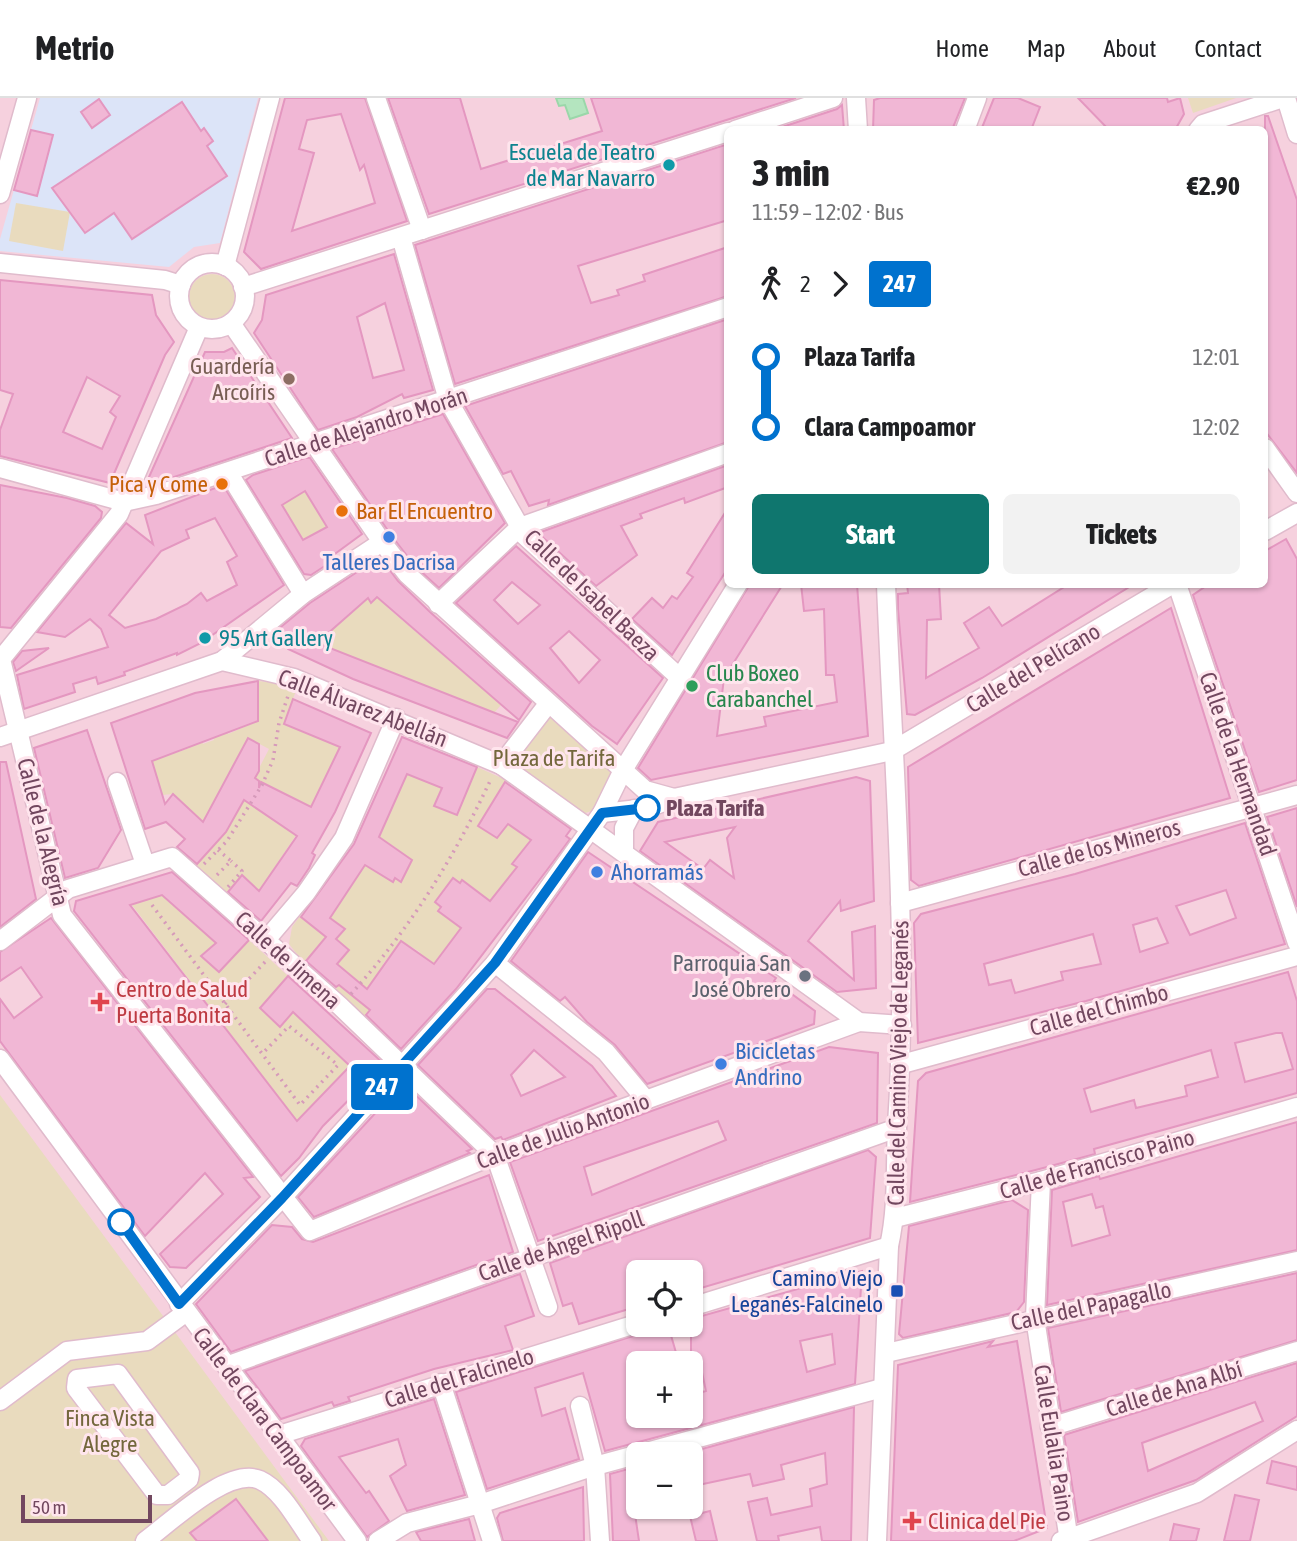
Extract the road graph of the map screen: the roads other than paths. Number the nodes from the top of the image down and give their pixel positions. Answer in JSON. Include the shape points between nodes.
{"nodes":[{"id":1,"x":27,"y":98,"type":"edge"},
{"id":2,"x":271,"y":98,"type":"edge"},
{"id":3,"x":376,"y":98,"type":"edge"},
{"id":4,"x":832,"y":98,"type":"edge"},
{"id":5,"x":856,"y":98,"type":"edge"},
{"id":6,"x":977,"y":98,"type":"edge"},
{"id":7,"x":1284,"y":98,"type":"edge"},
{"id":8,"x":747,"y":126,"type":"edge"},
{"id":9,"x":858,"y":126,"type":"edge"},
{"id":10,"x":966,"y":126,"type":"edge"},
{"id":11,"x":1201,"y":126,"type":"edge"},
{"id":12,"x":724,"y":133,"type":"edge"},
{"id":13,"x":1297,"y":134,"type":"edge"},
{"id":14,"x":0,"y":194,"type":"edge"},
{"id":15,"x":422,"y":230,"type":"junction"},
{"id":16,"x":401,"y":237,"type":"junction"},
{"id":17,"x":0,"y":263,"type":"edge"},
{"id":18,"x":225,"y":266,"type":"junction"},
{"id":19,"x":181,"y":285,"type":"junction"},
{"id":20,"x":243,"y":287,"type":"junction"},
{"id":21,"x":724,"y":308,"type":"edge"},
{"id":22,"x":231,"y":323,"type":"junction"},
{"id":23,"x":199,"y":327,"type":"junction"},
{"id":24,"x":448,"y":400,"type":"junction"},
{"id":25,"x":314,"y":443,"type":"junction"},
{"id":26,"x":1268,"y":452,"type":"edge"},
{"id":27,"x":724,"y":454,"type":"edge"},
{"id":28,"x":0,"y":468,"type":"edge"},
{"id":29,"x":228,"y":472,"type":"junction"},
{"id":30,"x":1297,"y":493,"type":"edge"},
{"id":31,"x":124,"y":502,"type":"junction"},
{"id":32,"x":1296,"y":516,"type":"edge"},
{"id":33,"x":520,"y":527,"type":"junction"},
{"id":34,"x":1268,"y":530,"type":"edge"},
{"id":35,"x":382,"y":542,"type":"junction"},
{"id":36,"x":736,"y":588,"type":"edge"},
{"id":37,"x":886,"y":588,"type":"edge"},
{"id":38,"x":1168,"y":588,"type":"edge"},
{"id":39,"x":1176,"y":588,"type":"edge"},
{"id":40,"x":303,"y":594,"type":"junction"},
{"id":41,"x":438,"y":604,"type":"junction"},
{"id":42,"x":5,"y":645,"type":"edge"},
{"id":43,"x":222,"y":661,"type":"junction"},
{"id":44,"x":680,"y":678,"type":"junction"},
{"id":45,"x":548,"y":704,"type":"junction"},
{"id":46,"x":396,"y":718,"type":"junction"},
{"id":47,"x":9,"y":735,"type":"edge"},
{"id":48,"x":892,"y":751,"type":"junction"},
{"id":49,"x":501,"y":765,"type":"junction"},
{"id":50,"x":623,"y":770,"type":"junction"},
{"id":51,"x":117,"y":782,"type":"dead end"},
{"id":52,"x":1297,"y":795,"type":"edge"},
{"id":53,"x":674,"y":798,"type":"junction"},
{"id":54,"x":1253,"y":806,"type":"junction"},
{"id":55,"x":634,"y":809,"type":"junction"},
{"id":56,"x":597,"y":820,"type":"junction"},
{"id":57,"x":624,"y":851,"type":"junction"},
{"id":58,"x":145,"y":864,"type":"junction"},
{"id":59,"x":58,"y":897,"type":"junction"},
{"id":60,"x":900,"y":903,"type":"junction"},
{"id":61,"x":0,"y":941,"type":"edge"},
{"id":62,"x":1297,"y":943,"type":"edge"},
{"id":63,"x":271,"y":945,"type":"junction"},
{"id":64,"x":1297,"y":956,"type":"edge"},
{"id":65,"x":495,"y":963,"type":"junction"},
{"id":66,"x":859,"y":1022,"type":"junction"},
{"id":67,"x":902,"y":1025,"type":"junction"},
{"id":68,"x":0,"y":1059,"type":"edge"},
{"id":69,"x":403,"y":1064,"type":"junction"},
{"id":70,"x":902,"y":1064,"type":"junction"},
{"id":71,"x":646,"y":1100,"type":"junction"},
{"id":72,"x":1297,"y":1107,"type":"edge"},
{"id":73,"x":897,"y":1128,"type":"junction"},
{"id":74,"x":495,"y":1155,"type":"junction"},
{"id":75,"x":1041,"y":1181,"type":"junction"},
{"id":76,"x":282,"y":1198,"type":"junction"},
{"id":77,"x":895,"y":1218,"type":"junction"},
{"id":78,"x":889,"y":1246,"type":"junction"},
{"id":79,"x":531,"y":1256,"type":"junction"},
{"id":80,"x":1297,"y":1261,"type":"edge"},
{"id":81,"x":703,"y":1303,"type":"edge"},
{"id":82,"x":548,"y":1307,"type":"dead end"},
{"id":83,"x":182,"y":1308,"type":"junction"},
{"id":84,"x":1035,"y":1318,"type":"junction"},
{"id":85,"x":626,"y":1327,"type":"edge"},
{"id":86,"x":134,"y":1343,"type":"junction"},
{"id":87,"x":1297,"y":1351,"type":"edge"},
{"id":88,"x":886,"y":1353,"type":"junction"},
{"id":89,"x":226,"y":1366,"type":"junction"},
{"id":90,"x":118,"y":1374,"type":"junction"},
{"id":91,"x":441,"y":1383,"type":"junction"},
{"id":92,"x":882,"y":1388,"type":"junction"},
{"id":93,"x":0,"y":1401,"type":"edge"},
{"id":94,"x":580,"y":1406,"type":"dead end"},
{"id":95,"x":1050,"y":1427,"type":"junction"},
{"id":96,"x":1297,"y":1430,"type":"edge"},
{"id":97,"x":279,"y":1435,"type":"junction"},
{"id":98,"x":595,"y":1466,"type":"junction"},
{"id":99,"x":480,"y":1504,"type":"junction"},
{"id":100,"x":1066,"y":1540,"type":"edge"},
{"id":101,"x":145,"y":1541,"type":"edge"},
{"id":102,"x":312,"y":1541,"type":"edge"},
{"id":103,"x":357,"y":1541,"type":"edge"},
{"id":104,"x":378,"y":1541,"type":"edge"},
{"id":105,"x":492,"y":1541,"type":"edge"},
{"id":106,"x":600,"y":1541,"type":"edge"},
{"id":107,"x":877,"y":1541,"type":"edge"}],
"edges":[{"from":1,"to":14,"type":"street"},
{"from":2,"to":18,"type":"street"},
{"from":3,"to":15,"type":"street"},
{"from":4,"to":8,"type":"street"},
{"from":5,"to":9,"type":"street"},
{"from":6,"to":10,"type":"street"},
{"from":7,"to":11,"type":"street"},
{"from":7,"to":13,"type":"street"},
{"from":12,"to":15,"type":"street"},
{"from":15,"to":16,"type":"street"},
{"from":16,"to":20,"type":"street"},
{"from":16,"to":24,"type":"street","name":"Calle de Isabel Baeza"},
{"from":17,"to":19,"type":"street"},
{"from":18,"to":19,"type":"street","via":[[200,266]]},
{"from":18,"to":20,"type":"street"},
{"from":19,"to":23,"type":"street","via":[[181,305]]},
{"from":20,"to":22,"type":"street","via":[[244,304]]},
{"from":21,"to":24,"type":"street","name":"Calle de Alejandro Morán"},
{"from":22,"to":23,"type":"street","via":[[216,329]]},
{"from":22,"to":25,"type":"street"},
{"from":23,"to":31,"type":"street","name":"Calle de la Alegría"},
{"from":24,"to":25,"type":"street","name":"Calle de Alejandro Morán"},
{"from":24,"to":33,"type":"street","name":"Calle de Isabel Baeza"},
{"from":25,"to":29,"type":"street","name":"Calle de Alejandro Morán"},
{"from":25,"to":35,"type":"street"},
{"from":26,"to":30,"type":"street"},
{"from":27,"to":33,"type":"street"},
{"from":28,"to":31,"type":"street","name":"Calle de Alejandro Morán"},
{"from":29,"to":31,"type":"street","name":"Calle de Alejandro Morán"},
{"from":29,"to":40,"type":"street"},
{"from":31,"to":42,"type":"street","name":"Calle de la Alegría","via":[[119,514]]},
{"from":32,"to":34,"type":"street"},
{"from":33,"to":41,"type":"street"},
{"from":33,"to":44,"type":"street","name":"Calle de Isabel Baeza"},
{"from":35,"to":40,"type":"street"},
{"from":35,"to":41,"type":"street"},
{"from":36,"to":44,"type":"street"},
{"from":37,"to":48,"type":"street","name":"Calle del Camino Viejo de Leganés"},
{"from":38,"to":48,"type":"street","name":"Calle del Pelícano"},
{"from":39,"to":54,"type":"street","name":"Calle de la Hermandad"},
{"from":40,"to":43,"type":"street"},
{"from":41,"to":45,"type":"street"},
{"from":42,"to":47,"type":"street","name":"Calle de la Alegría","via":[[1,660]]},
{"from":43,"to":46,"type":"street","name":"Calle Álvarez Abellán","via":[[294,678]]},
{"from":43,"to":47,"type":"street"},
{"from":44,"to":50,"type":"street"},
{"from":45,"to":49,"type":"street"},
{"from":45,"to":50,"type":"street"},
{"from":46,"to":49,"type":"street","name":"Calle Álvarez Abellán"},
{"from":46,"to":63,"type":"street","via":[[344,838]]},
{"from":47,"to":59,"type":"street","name":"Calle de la Alegría"},
{"from":48,"to":53,"type":"street","name":"Calle del Pelícano"},
{"from":48,"to":60,"type":"street","name":"Calle del Camino Viejo de Leganés"},
{"from":49,"to":56,"type":"street","name":"Calle Álvarez Abellán"},
{"from":50,"to":53,"type":"street","via":[[645,790]]},
{"from":50,"to":56,"type":"street"},
{"from":51,"to":58,"type":"street"},
{"from":52,"to":54,"type":"street","name":"Calle de los Mineros"},
{"from":53,"to":55,"type":"street","name":"Calle del Pelícano"},
{"from":54,"to":60,"type":"street","name":"Calle de los Mineros"},
{"from":54,"to":62,"type":"street","name":"Calle de la Hermandad"},
{"from":55,"to":56,"type":"street","name":"Calle del Pelícano"},
{"from":55,"to":57,"type":"street","via":[[624,828]]},
{"from":56,"to":57,"type":"street","name":"Calle Álvarez Abellán"},
{"from":56,"to":65,"type":"street"},
{"from":57,"to":66,"type":"street","name":"Calle Álvarez Abellán"},
{"from":58,"to":59,"type":"street","via":[[68,889]]},
{"from":58,"to":63,"type":"street","name":"Calle de Jimena","via":[[172,857]]},
{"from":59,"to":61,"type":"street"},
{"from":59,"to":76,"type":"street","name":"Calle de la Alegría","via":[[62,915]]},
{"from":60,"to":67,"type":"street","name":"Calle del Camino Viejo de Leganés"},
{"from":63,"to":69,"type":"street","name":"Calle de Jimena"},
{"from":64,"to":70,"type":"street","name":"Calle del Chimbo"},
{"from":65,"to":69,"type":"street"},
{"from":65,"to":71,"type":"street","via":[[606,1052]]},
{"from":66,"to":67,"type":"street"},
{"from":66,"to":71,"type":"street","name":"Calle de Julio Antonio"},
{"from":67,"to":70,"type":"street","name":"Calle del Camino Viejo de Leganés"},
{"from":68,"to":83,"type":"street","name":"Calle de Clara Campoamor"},
{"from":69,"to":74,"type":"street","name":"Calle de Jimena"},
{"from":69,"to":76,"type":"street"},
{"from":70,"to":73,"type":"street","name":"Calle del Camino Viejo de Leganés"},
{"from":71,"to":74,"type":"street","name":"Calle de Julio Antonio"},
{"from":72,"to":75,"type":"street","name":"Calle de Francisco Paino"},
{"from":73,"to":77,"type":"street","name":"Calle del Camino Viejo de Leganés"},
{"from":73,"to":79,"type":"street","name":"Calle de Ángel Ripoll"},
{"from":74,"to":76,"type":"street","name":"Calle de Julio Antonio","via":[[310,1231]]},
{"from":74,"to":79,"type":"street"},
{"from":75,"to":77,"type":"street","name":"Calle de Francisco Paino"},
{"from":75,"to":84,"type":"street","name":"Calle Eulalia Paino"},
{"from":76,"to":83,"type":"street"},
{"from":77,"to":78,"type":"street","name":"Calle del Camino Viejo de Leganés"},
{"from":78,"to":81,"type":"street"},
{"from":78,"to":88,"type":"street","name":"Calle del Camino Viejo de Leganés"},
{"from":79,"to":82,"type":"street"},
{"from":79,"to":89,"type":"street","name":"Calle de Ángel Ripoll"},
{"from":80,"to":84,"type":"street","name":"Calle del Papagallo"},
{"from":83,"to":86,"type":"street","via":[[147,1341]]},
{"from":83,"to":89,"type":"street","name":"Calle de Clara Campoamor"},
{"from":84,"to":88,"type":"street","name":"Calle del Papagallo"},
{"from":84,"to":95,"type":"street","name":"Calle Eulalia Paino"},
{"from":85,"to":91,"type":"street","name":"Calle del Falcinelo"},
{"from":86,"to":90,"type":"street"},
{"from":86,"to":93,"type":"street","via":[[67,1351]]},
{"from":87,"to":95,"type":"street","name":"Calle de Ana Albí"},
{"from":88,"to":92,"type":"street","name":"Calle del Camino Viejo de Leganés"},
{"from":89,"to":97,"type":"street","name":"Calle de Clara Campoamor"},
{"from":90,"to":90,"type":"street","via":[[78,1379],[76,1388],[157,1494],[168,1495],[190,1474]]},
{"from":91,"to":97,"type":"street","name":"Calle del Falcinelo"},
{"from":91,"to":99,"type":"street"},
{"from":92,"to":98,"type":"street"},
{"from":92,"to":107,"type":"street","name":"Calle del Camino Viejo de Leganés"},
{"from":94,"to":98,"type":"street"},
{"from":95,"to":100,"type":"street","name":"Calle Eulalia Paino"},
{"from":96,"to":100,"type":"street","via":[[1197,1493]]},
{"from":97,"to":103,"type":"street","name":"Calle de Clara Campoamor"},
{"from":98,"to":99,"type":"street"},
{"from":98,"to":106,"type":"street"},
{"from":99,"to":104,"type":"street","via":[[407,1523]]},
{"from":99,"to":105,"type":"street"},
{"from":101,"to":102,"type":"street","via":[[224,1483],[241,1478],[259,1479],[275,1491]]}]}
